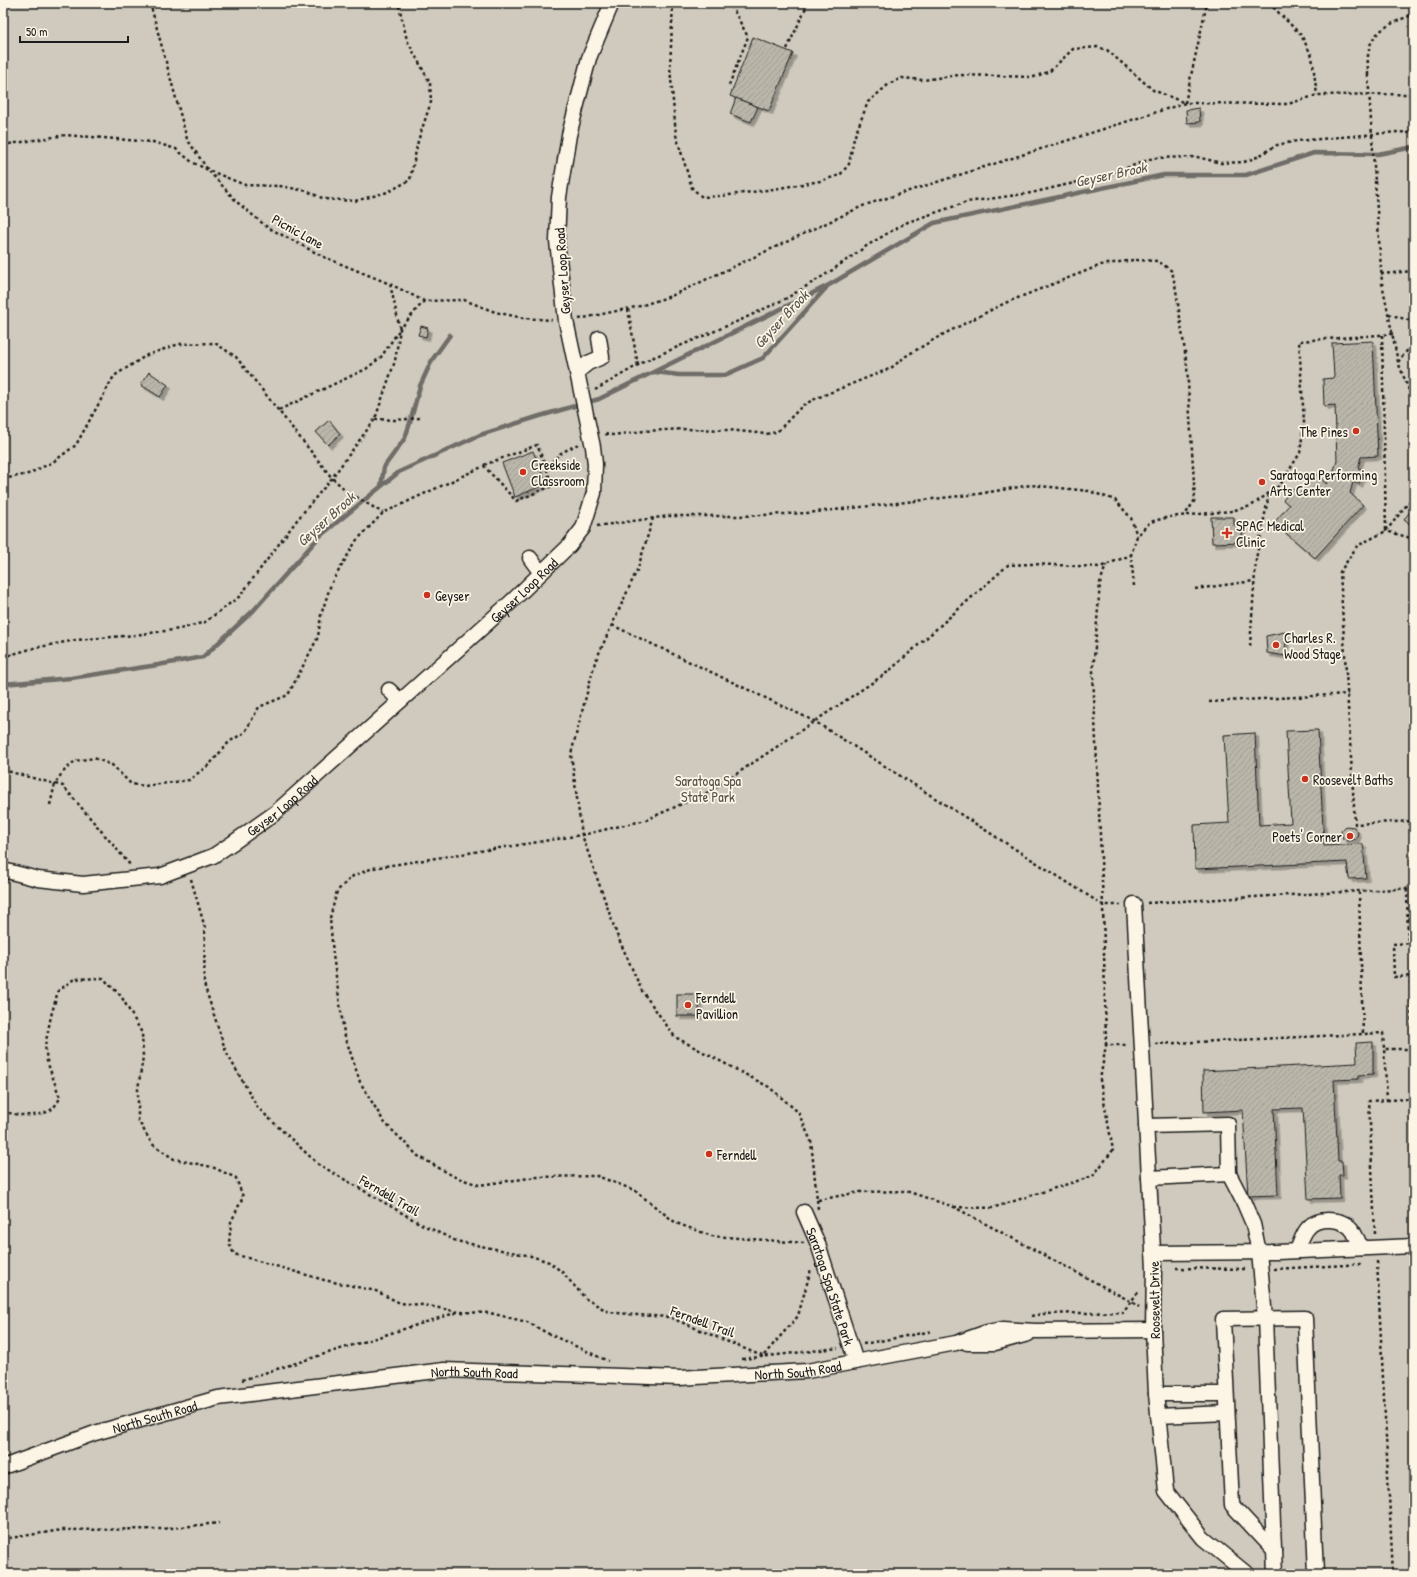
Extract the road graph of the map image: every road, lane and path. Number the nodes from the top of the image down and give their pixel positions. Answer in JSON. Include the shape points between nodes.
{"nodes":[{"id":1,"x":150,"y":3,"type":"edge"},
{"id":2,"x":399,"y":3,"type":"edge"},
{"id":3,"x":612,"y":3,"type":"edge"},
{"id":4,"x":673,"y":3,"type":"edge"},
{"id":5,"x":730,"y":3,"type":"edge"},
{"id":6,"x":808,"y":3,"type":"edge"},
{"id":7,"x":1207,"y":3,"type":"edge"},
{"id":8,"x":1269,"y":3,"type":"edge"},
{"id":9,"x":1414,"y":14,"type":"edge"},
{"id":10,"x":787,"y":48,"type":"dead end"},
{"id":11,"x":729,"y":85,"type":"dead end"},
{"id":12,"x":1414,"y":94,"type":"edge"},
{"id":13,"x":1316,"y":95,"type":"junction"},
{"id":14,"x":1185,"y":103,"type":"junction"},
{"id":15,"x":1414,"y":133,"type":"edge"},
{"id":16,"x":3,"y":145,"type":"edge"},
{"id":17,"x":208,"y":170,"type":"junction"},
{"id":18,"x":1414,"y":271,"type":"edge"},
{"id":19,"x":1381,"y":274,"type":"junction"},
{"id":20,"x":390,"y":284,"type":"junction"},
{"id":21,"x":424,"y":301,"type":"junction"},
{"id":22,"x":628,"y":308,"type":"junction"},
{"id":23,"x":1389,"y":314,"type":"junction"},
{"id":24,"x":566,"y":321,"type":"junction"},
{"id":25,"x":1414,"y":322,"type":"edge"},
{"id":26,"x":400,"y":329,"type":"junction"},
{"id":27,"x":1393,"y":334,"type":"junction"},
{"id":28,"x":1382,"y":335,"type":"junction"},
{"id":29,"x":599,"y":338,"type":"dead end"},
{"id":30,"x":1414,"y":342,"type":"edge"},
{"id":31,"x":1398,"y":362,"type":"junction"},
{"id":32,"x":638,"y":366,"type":"junction"},
{"id":33,"x":576,"y":372,"type":"junction"},
{"id":34,"x":581,"y":394,"type":"junction"},
{"id":35,"x":1414,"y":403,"type":"edge"},
{"id":36,"x":278,"y":410,"type":"junction"},
{"id":37,"x":420,"y":418,"type":"dead end"},
{"id":38,"x":375,"y":419,"type":"junction"},
{"id":39,"x":590,"y":433,"type":"junction"},
{"id":40,"x":484,"y":466,"type":"junction"},
{"id":41,"x":546,"y":468,"type":"junction"},
{"id":42,"x":332,"y":478,"type":"junction"},
{"id":43,"x":3,"y":479,"type":"edge"},
{"id":44,"x":1269,"y":493,"type":"junction"},
{"id":45,"x":1414,"y":496,"type":"edge"},
{"id":46,"x":383,"y":513,"type":"junction"},
{"id":47,"x":1185,"y":515,"type":"junction"},
{"id":48,"x":653,"y":518,"type":"junction"},
{"id":49,"x":582,"y":528,"type":"junction"},
{"id":50,"x":1386,"y":531,"type":"junction"},
{"id":51,"x":1136,"y":536,"type":"junction"},
{"id":52,"x":1414,"y":539,"type":"edge"},
{"id":53,"x":1131,"y":555,"type":"junction"},
{"id":54,"x":530,"y":558,"type":"dead end"},
{"id":55,"x":1106,"y":564,"type":"junction"},
{"id":56,"x":542,"y":573,"type":"junction"},
{"id":57,"x":1254,"y":581,"type":"junction"},
{"id":58,"x":1134,"y":586,"type":"dead end"},
{"id":59,"x":1195,"y":589,"type":"dead end"},
{"id":60,"x":612,"y":625,"type":"junction"},
{"id":61,"x":1250,"y":646,"type":"dead end"},
{"id":62,"x":3,"y":657,"type":"edge"},
{"id":63,"x":389,"y":690,"type":"dead end"},
{"id":64,"x":1348,"y":694,"type":"junction"},
{"id":65,"x":400,"y":701,"type":"junction"},
{"id":66,"x":1209,"y":702,"type":"dead end"},
{"id":67,"x":814,"y":721,"type":"junction"},
{"id":68,"x":3,"y":770,"type":"edge"},
{"id":69,"x":55,"y":784,"type":"junction"},
{"id":70,"x":50,"y":805,"type":"dead end"},
{"id":71,"x":1414,"y":821,"type":"edge"},
{"id":72,"x":582,"y":835,"type":"junction"},
{"id":73,"x":186,"y":866,"type":"junction"},
{"id":74,"x":3,"y":870,"type":"edge"},
{"id":75,"x":142,"y":878,"type":"junction"},
{"id":76,"x":1414,"y":888,"type":"edge"},
{"id":77,"x":1407,"y":889,"type":"junction"},
{"id":78,"x":1359,"y":892,"type":"junction"},
{"id":79,"x":1132,"y":904,"type":"junction"},
{"id":80,"x":1103,"y":905,"type":"junction"},
{"id":81,"x":1408,"y":943,"type":"junction"},
{"id":82,"x":1414,"y":943,"type":"edge"},
{"id":83,"x":1410,"y":976,"type":"junction"},
{"id":84,"x":1414,"y":976,"type":"edge"},
{"id":85,"x":1363,"y":1034,"type":"junction"},
{"id":86,"x":1106,"y":1044,"type":"junction"},
{"id":87,"x":1142,"y":1044,"type":"junction"},
{"id":88,"x":1413,"y":1049,"type":"edge"},
{"id":89,"x":1384,"y":1050,"type":"junction"},
{"id":90,"x":1414,"y":1099,"type":"edge"},
{"id":91,"x":1387,"y":1100,"type":"junction"},
{"id":92,"x":3,"y":1111,"type":"edge"},
{"id":93,"x":1146,"y":1126,"type":"junction"},
{"id":94,"x":1229,"y":1174,"type":"junction"},
{"id":95,"x":1149,"y":1178,"type":"junction"},
{"id":96,"x":954,"y":1207,"type":"junction"},
{"id":97,"x":804,"y":1212,"type":"dead end"},
{"id":98,"x":818,"y":1244,"type":"junction"},
{"id":99,"x":1414,"y":1246,"type":"edge"},
{"id":100,"x":1361,"y":1248,"type":"junction"},
{"id":101,"x":1376,"y":1248,"type":"junction"},
{"id":102,"x":1297,"y":1250,"type":"junction"},
{"id":103,"x":1259,"y":1252,"type":"junction"},
{"id":104,"x":1153,"y":1253,"type":"junction"},
{"id":105,"x":812,"y":1266,"type":"dead end"},
{"id":106,"x":1141,"y":1311,"type":"dead end"},
{"id":107,"x":1265,"y":1318,"type":"junction"},
{"id":108,"x":1153,"y":1330,"type":"junction"},
{"id":109,"x":612,"y":1362,"type":"dead end"},
{"id":110,"x":856,"y":1362,"type":"junction"},
{"id":111,"x":1156,"y":1394,"type":"junction"},
{"id":112,"x":1226,"y":1394,"type":"junction"},
{"id":113,"x":1227,"y":1413,"type":"junction"},
{"id":114,"x":1158,"y":1416,"type":"junction"},
{"id":115,"x":3,"y":1467,"type":"edge"},
{"id":116,"x":219,"y":1523,"type":"dead end"},
{"id":117,"x":3,"y":1539,"type":"edge"},
{"id":118,"x":1274,"y":1550,"type":"junction"},
{"id":119,"x":814,"y":1572,"type":"dead end"},
{"id":120,"x":840,"y":1574,"type":"edge"},
{"id":121,"x":1248,"y":1574,"type":"edge"},
{"id":122,"x":1275,"y":1574,"type":"edge"},
{"id":123,"x":1316,"y":1574,"type":"edge"},
{"id":124,"x":1393,"y":1574,"type":"edge"}],
"edges":[{"from":1,"to":17,"type":"path","name":"Picnic Lane","via":[[187,139]]},
{"from":2,"to":17,"type":"path","via":[[407,40],[430,83],[431,102],[418,140],[410,180],[388,192],[355,201],[324,199],[307,191],[280,186],[245,185]]},
{"from":3,"to":24,"type":"street","name":"Geyser Loop Road","via":[[589,58],[569,135],[561,189],[557,241]]},
{"from":4,"to":14,"type":"path","via":[[670,67],[676,134],[692,188],[702,197],[774,189],[840,175],[849,164],[854,138],[868,102],[890,84],[902,78],[923,80],[959,75],[1034,77],[1050,71],[1073,49],[1097,47],[1107,50],[1153,90]]},
{"from":5,"to":11,"type":"path","via":[[748,36]]},
{"from":6,"to":10,"type":"path"},
{"from":7,"to":14,"type":"path"},
{"from":8,"to":13,"type":"path","via":[[1301,35],[1312,56]]},
{"from":9,"to":19,"type":"path","bridge":true,"via":[[1387,26],[1377,34],[1369,48],[1368,75]]},
{"from":12,"to":13,"type":"path"},
{"from":13,"to":14,"type":"path","via":[[1288,104]]},
{"from":14,"to":22,"type":"path","name":"Picnic Lane","via":[[865,205],[670,296]]},
{"from":15,"to":32,"type":"path","via":[[1398,132],[1297,141],[1277,145],[1244,162],[1221,163],[1197,157],[1153,158],[1108,175],[1032,193],[967,202],[905,223],[787,298]]},
{"from":16,"to":17,"type":"path","via":[[66,135],[153,142],[176,149],[192,162]]},
{"from":17,"to":20,"type":"path","name":"Picnic Lane","via":[[238,203],[267,226],[324,257]]},
{"from":18,"to":19,"type":"path"},
{"from":19,"to":23,"type":"path"},
{"from":20,"to":21,"type":"path","name":"Picnic Lane"},
{"from":20,"to":26,"type":"path"},
{"from":21,"to":24,"type":"path","name":"Picnic Lane","via":[[464,300],[495,312],[523,318]]},
{"from":21,"to":26,"type":"path"},
{"from":22,"to":24,"type":"path","name":"Picnic Lane"},
{"from":22,"to":32,"type":"path"},
{"from":23,"to":25,"type":"path"},
{"from":23,"to":27,"type":"path"},
{"from":24,"to":33,"type":"street","name":"Geyser Loop Road"},
{"from":26,"to":36,"type":"path","via":[[381,357],[366,369]]},
{"from":26,"to":38,"type":"path","via":[[395,361]]},
{"from":27,"to":28,"type":"path"},
{"from":27,"to":31,"type":"path"},
{"from":28,"to":44,"type":"path","via":[[1298,342],[1304,422],[1300,453],[1280,485]]},
{"from":28,"to":50,"type":"path"},
{"from":29,"to":33,"type":"street","via":[[602,357]]},
{"from":30,"to":31,"type":"path"},
{"from":31,"to":35,"type":"path"},
{"from":32,"to":34,"type":"path","via":[[595,390]]},
{"from":33,"to":34,"type":"street","name":"Geyser Loop Road"},
{"from":34,"to":39,"type":"street","name":"Geyser Loop Road"},
{"from":36,"to":42,"type":"path"},
{"from":36,"to":43,"type":"path","via":[[236,357],[215,343],[179,344],[147,354],[114,376],[76,445],[53,462],[28,474]]},
{"from":37,"to":38,"type":"path"},
{"from":38,"to":42,"type":"path"},
{"from":39,"to":41,"type":"path","via":[[561,453]]},
{"from":39,"to":47,"type":"path","via":[[613,435],[686,429],[766,434],[778,432],[803,405],[891,368],[940,336],[1005,303],[1101,265],[1133,260],[1158,261],[1172,272],[1187,366],[1195,500]]},
{"from":39,"to":49,"type":"street","name":"Geyser Loop Road","via":[[595,464],[594,493]]},
{"from":40,"to":41,"type":"path","via":[[537,445]]},
{"from":40,"to":41,"type":"path","via":[[516,501],[552,486]]},
{"from":40,"to":46,"type":"path"},
{"from":42,"to":46,"type":"path","via":[[348,492]]},
{"from":42,"to":62,"type":"path","via":[[240,596],[206,622],[180,629],[76,640]]},
{"from":44,"to":47,"type":"path","via":[[1251,506],[1231,511]]},
{"from":44,"to":57,"type":"path"},
{"from":45,"to":50,"type":"path"},
{"from":46,"to":69,"type":"path","via":[[356,541],[331,584],[321,615],[318,637],[288,695],[259,707],[245,732],[230,742],[210,764],[189,780],[145,786],[131,784],[112,765],[94,758],[75,761]]},
{"from":47,"to":51,"type":"path","via":[[1150,522]]},
{"from":48,"to":49,"type":"path"},
{"from":48,"to":51,"type":"path","via":[[807,513],[978,494],[1031,485],[1089,491],[1115,500],[1131,518]]},
{"from":48,"to":60,"type":"path","via":[[638,568]]},
{"from":49,"to":56,"type":"street","name":"Geyser Loop Road","via":[[569,546]]},
{"from":50,"to":52,"type":"path"},
{"from":50,"to":64,"type":"path","via":[[1357,546],[1340,572]]},
{"from":51,"to":53,"type":"path"},
{"from":53,"to":55,"type":"path"},
{"from":53,"to":58,"type":"path"},
{"from":54,"to":56,"type":"street"},
{"from":55,"to":67,"type":"path","via":[[1008,565],[888,672]]},
{"from":55,"to":80,"type":"path","via":[[1100,583],[1093,672]]},
{"from":56,"to":65,"type":"street","name":"Geyser Loop Road"},
{"from":57,"to":59,"type":"path"},
{"from":57,"to":61,"type":"path"},
{"from":60,"to":67,"type":"path"},
{"from":60,"to":72,"type":"path","via":[[595,662],[571,754]]},
{"from":63,"to":65,"type":"street"},
{"from":64,"to":66,"type":"path"},
{"from":64,"to":71,"type":"path","via":[[1355,824]]},
{"from":65,"to":73,"type":"street","name":"Geyser Loop Road","via":[[275,813],[213,856]]},
{"from":67,"to":72,"type":"path","via":[[711,791],[646,820]]},
{"from":67,"to":80,"type":"path"},
{"from":68,"to":69,"type":"path"},
{"from":69,"to":70,"type":"path"},
{"from":69,"to":75,"type":"path","via":[[63,786]]},
{"from":72,"to":96,"type":"path","via":[[617,935],[642,991],[675,1038],[769,1087],[798,1112],[811,1142],[818,1200],[860,1192],[906,1191]]},
{"from":72,"to":98,"type":"path","via":[[373,868],[353,876],[337,891],[330,918],[333,955],[344,1033],[360,1082],[384,1122],[418,1156],[455,1177],[479,1185],[537,1177],[597,1176],[634,1190],[676,1223],[712,1236]]},
{"from":73,"to":75,"type":"street","name":"Geyser Loop Road","via":[[160,876]]},
{"from":73,"to":105,"type":"path","name":"Ferndell Trail","via":[[205,928],[204,984],[226,1052],[258,1108],[318,1164],[421,1224],[456,1241],[549,1262],[562,1272],[586,1299],[609,1312],[669,1317],[764,1356],[798,1316]]},
{"from":74,"to":75,"type":"street","name":"Geyser Loop Road","via":[[38,879],[83,884]]},
{"from":76,"to":77,"type":"path"},
{"from":77,"to":78,"type":"path"},
{"from":77,"to":81,"type":"path"},
{"from":78,"to":79,"type":"path"},
{"from":78,"to":85,"type":"path"},
{"from":79,"to":80,"type":"path"},
{"from":79,"to":87,"type":"street"},
{"from":80,"to":86,"type":"path"},
{"from":81,"to":82,"type":"path"},
{"from":81,"to":83,"type":"path","via":[[1393,944],[1394,976]]},
{"from":83,"to":84,"type":"path"},
{"from":83,"to":88,"type":"path"},
{"from":85,"to":87,"type":"path"},
{"from":85,"to":89,"type":"path","via":[[1383,1033]]},
{"from":86,"to":87,"type":"path"},
{"from":86,"to":96,"type":"path","via":[[1100,1080],[1114,1150],[1092,1176],[992,1208]]},
{"from":87,"to":93,"type":"street"},
{"from":88,"to":89,"type":"path"},
{"from":89,"to":91,"type":"path"},
{"from":90,"to":91,"type":"path"},
{"from":91,"to":101,"type":"path","via":[[1369,1101]]},
{"from":92,"to":109,"type":"path","via":[[11,1114],[36,1115],[52,1109],[60,1098],[47,1061],[45,1046],[58,991],[74,979],[103,978],[121,996],[142,1033],[144,1057],[138,1089],[138,1120],[152,1144],[174,1159],[212,1167],[236,1178],[243,1197],[231,1222],[228,1243],[234,1254],[324,1280],[376,1291],[400,1303],[459,1312],[490,1313],[527,1322]]},
{"from":93,"to":94,"type":"street","via":[[1228,1124]]},
{"from":93,"to":95,"type":"street"},
{"from":94,"to":95,"type":"street"},
{"from":94,"to":103,"type":"street","via":[[1253,1224]]},
{"from":95,"to":104,"type":"street"},
{"from":96,"to":106,"type":"path","via":[[1132,1302]]},
{"from":97,"to":98,"type":"street","name":"Saratoga Spa State Park"},
{"from":98,"to":110,"type":"street","name":"Saratoga Spa State Park"},
{"from":99,"to":101,"type":"street","name":"Roosevelt Drive"},
{"from":100,"to":101,"type":"street","name":"Roosevelt Drive"},
{"from":100,"to":102,"type":"street","name":"Roosevelt Drive"},
{"from":100,"to":102,"type":"street","via":[[1352,1230],[1344,1224],[1329,1220],[1316,1221],[1307,1228]]},
{"from":101,"to":124,"type":"path"},
{"from":102,"to":103,"type":"street","name":"Roosevelt Drive"},
{"from":103,"to":104,"type":"street","name":"Roosevelt Drive"},
{"from":103,"to":107,"type":"street"},
{"from":104,"to":108,"type":"street","name":"Roosevelt Drive"},
{"from":107,"to":112,"type":"street","via":[[1223,1319]]},
{"from":107,"to":118,"type":"street"},
{"from":107,"to":123,"type":"street","via":[[1305,1318]]},
{"from":108,"to":110,"type":"street","name":"North South Road","via":[[1035,1332],[1005,1342],[956,1343]]},
{"from":108,"to":111,"type":"street","name":"Roosevelt Drive"},
{"from":110,"to":115,"type":"street","name":"North South Road","via":[[807,1371],[680,1378],[444,1370],[249,1394],[218,1398],[95,1433]]},
{"from":111,"to":112,"type":"street"},
{"from":111,"to":114,"type":"street","name":"Roosevelt Drive"},
{"from":112,"to":113,"type":"street"},
{"from":113,"to":114,"type":"street"},
{"from":113,"to":118,"type":"street","via":[[1232,1505]]},
{"from":114,"to":121,"type":"street","name":"Roosevelt Drive","via":[[1166,1491],[1203,1538]]},
{"from":116,"to":117,"type":"path","via":[[162,1529],[62,1530]]},
{"from":118,"to":122,"type":"street"},
{"from":119,"to":120,"type":"path"}]}
